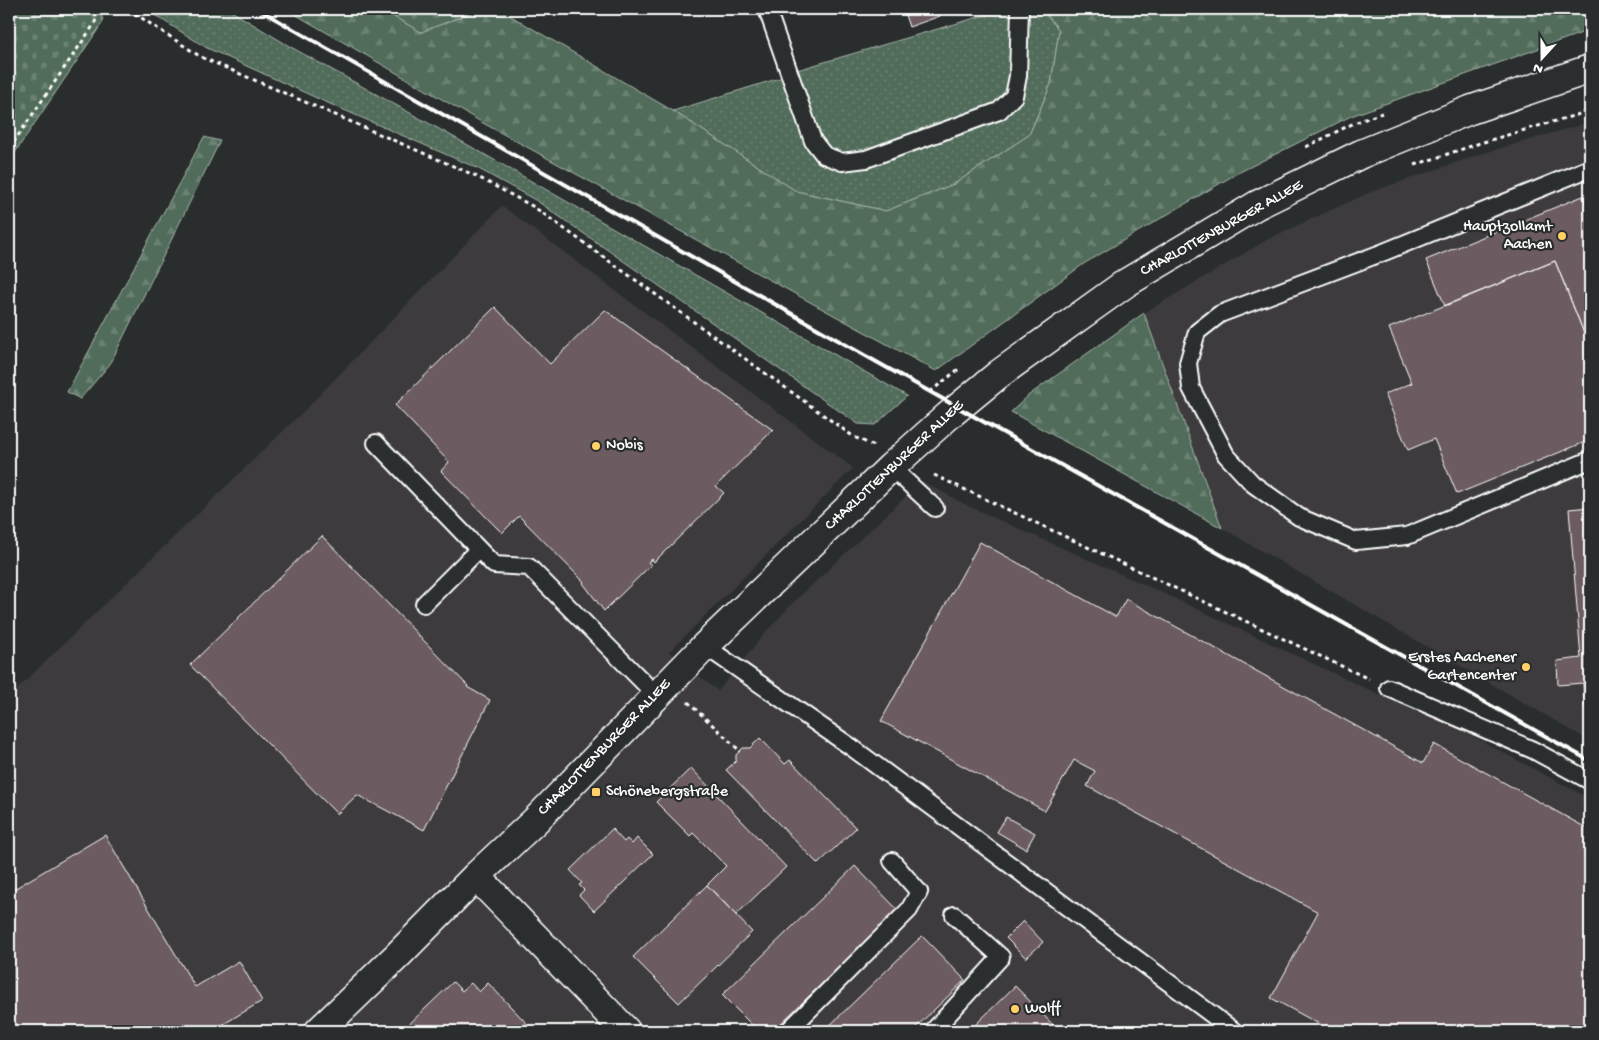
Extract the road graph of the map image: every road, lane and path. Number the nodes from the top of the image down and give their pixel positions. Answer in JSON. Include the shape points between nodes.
{"nodes":[{"id":1,"x":92,"y":9,"type":"edge"},
{"id":2,"x":128,"y":9,"type":"edge"},
{"id":3,"x":767,"y":9,"type":"edge"},
{"id":4,"x":1020,"y":9,"type":"edge"},
{"id":5,"x":1590,"y":69,"type":"edge"},
{"id":6,"x":1590,"y":111,"type":"edge"},
{"id":7,"x":9,"y":149,"type":"edge"},
{"id":8,"x":1406,"y":167,"type":"dead end"},
{"id":9,"x":1590,"y":168,"type":"edge"},
{"id":10,"x":376,"y":443,"type":"dead end"},
{"id":11,"x":1590,"y":460,"type":"edge"},
{"id":12,"x":895,"y":463,"type":"junction"},
{"id":13,"x":935,"y":508,"type":"dead end"},
{"id":14,"x":478,"y":550,"type":"junction"},
{"id":15,"x":424,"y":604,"type":"dead end"},
{"id":16,"x":705,"y":646,"type":"junction"},
{"id":17,"x":1389,"y":688,"type":"joint"},
{"id":18,"x":663,"y":689,"type":"junction"},
{"id":19,"x":740,"y":751,"type":"dead end"},
{"id":20,"x":1590,"y":781,"type":"edge"},
{"id":21,"x":892,"y":861,"type":"dead end"},
{"id":22,"x":476,"y":876,"type":"junction"},
{"id":23,"x":954,"y":915,"type":"dead end"},
{"id":24,"x":319,"y":1031,"type":"edge"},
{"id":25,"x":626,"y":1031,"type":"edge"},
{"id":26,"x":788,"y":1031,"type":"edge"},
{"id":27,"x":932,"y":1031,"type":"edge"},
{"id":28,"x":1234,"y":1031,"type":"edge"}],
"edges":[{"from":1,"to":7,"type":"path","via":[[96,14],[95,23]]},
{"from":2,"to":12,"type":"path","via":[[201,57],[474,175],[534,207],[854,437]]},
{"from":3,"to":4,"type":"lane","via":[[813,141],[824,155],[842,162],[866,159],[999,111],[1014,96],[1018,76]]},
{"from":5,"to":12,"type":"street","name":"CHARLOTTENBURGER ALLEE","via":[[1470,110],[1370,150],[1257,205],[1118,289],[999,374]]},
{"from":6,"to":8,"type":"path"},
{"from":9,"to":11,"type":"lane","via":[[1384,252],[1220,314],[1198,332],[1188,363],[1191,388],[1226,455],[1253,484],[1299,517],[1356,542],[1407,536]]},
{"from":10,"to":14,"type":"lane"},
{"from":12,"to":13,"type":"lane"},
{"from":12,"to":16,"type":"street","name":"CHARLOTTENBURGER ALLEE"},
{"from":12,"to":17,"type":"path"},
{"from":14,"to":15,"type":"lane"},
{"from":14,"to":18,"type":"lane","via":[[494,565],[529,567]]},
{"from":16,"to":18,"type":"street","name":"CHARLOTTENBURGER ALLEE"},
{"from":16,"to":28,"type":"lane","via":[[854,749]]},
{"from":17,"to":20,"type":"lane","via":[[1533,750]]},
{"from":18,"to":19,"type":"path"},
{"from":18,"to":22,"type":"street","name":"CHARLOTTENBURGER ALLEE","via":[[535,821]]},
{"from":21,"to":26,"type":"lane","via":[[919,892],[909,910]]},
{"from":22,"to":24,"type":"street","name":"CHARLOTTENBURGER ALLEE"},
{"from":22,"to":25,"type":"street"},
{"from":23,"to":27,"type":"lane","via":[[1000,957]]}]}
